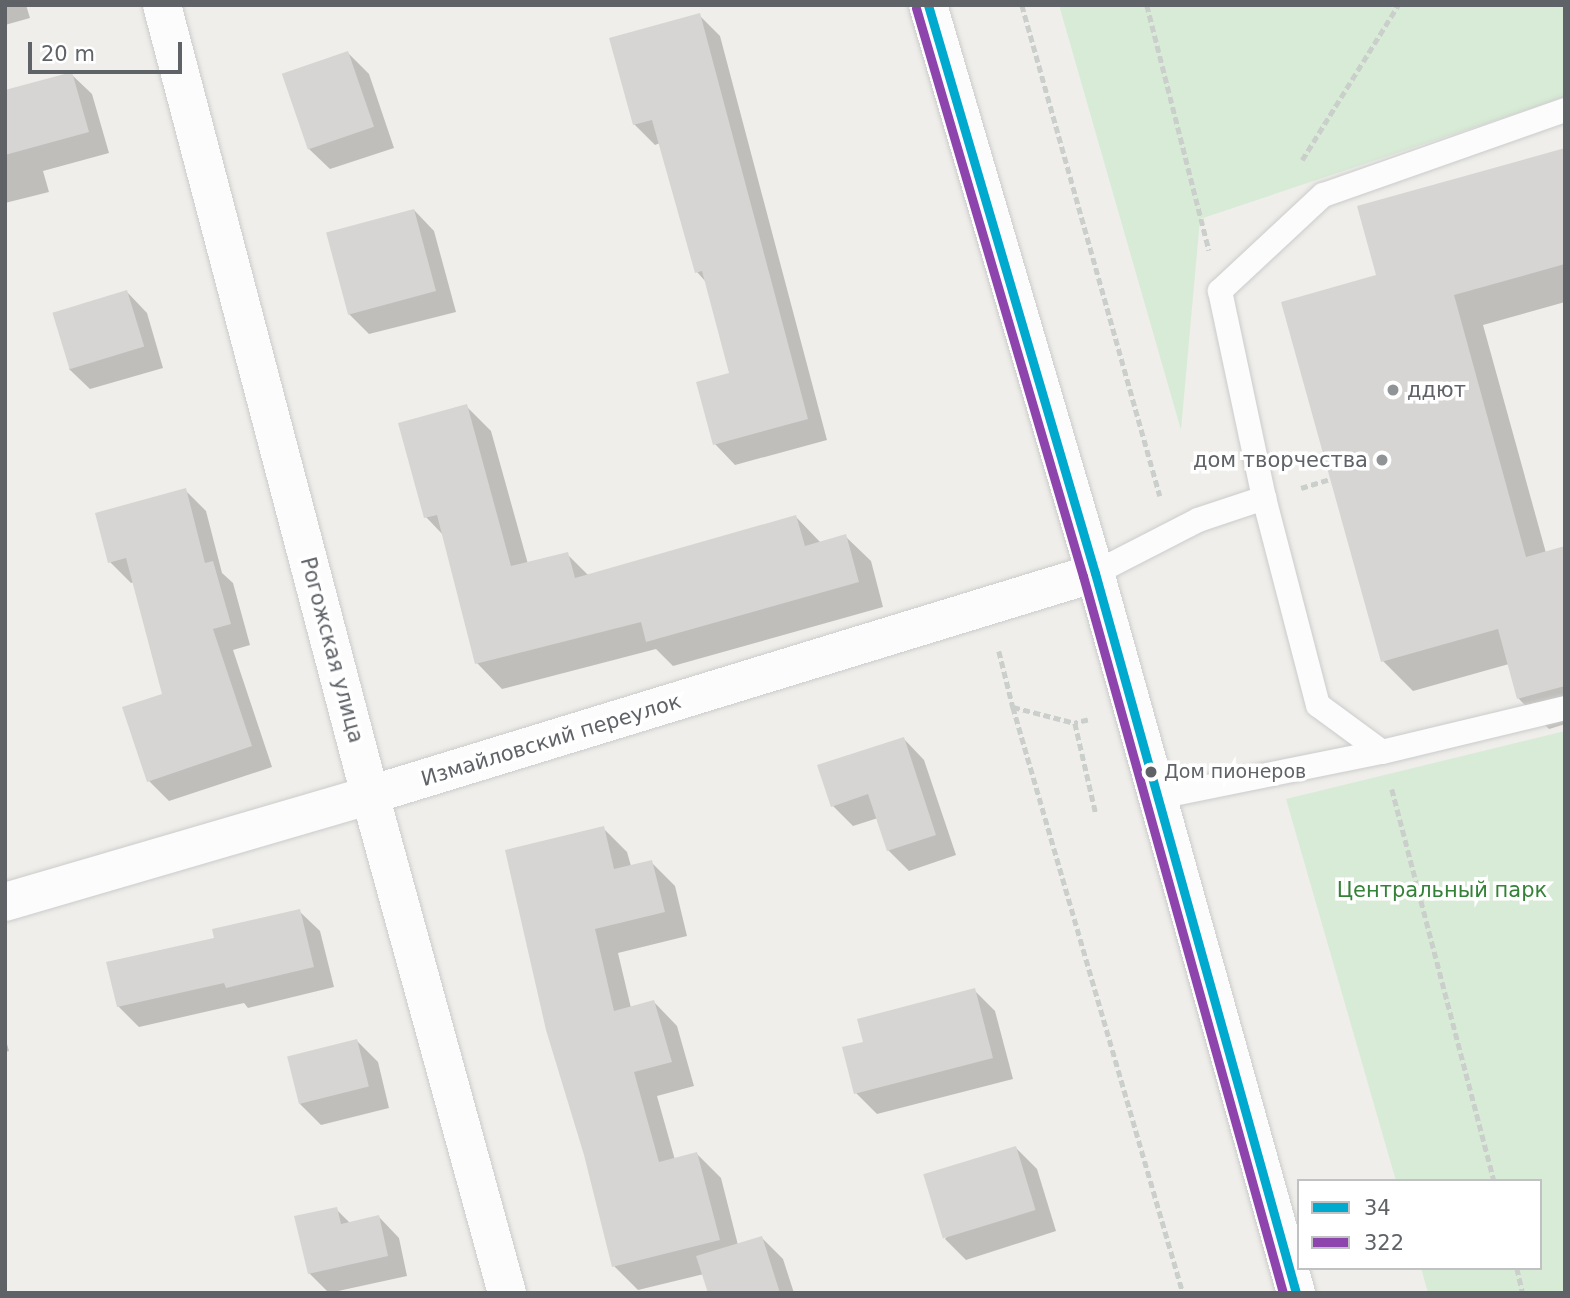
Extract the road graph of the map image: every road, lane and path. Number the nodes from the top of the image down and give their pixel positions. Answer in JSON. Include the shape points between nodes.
{"nodes":[{"id":1,"x":162,"y":5,"type":"edge"},
{"id":2,"x":928,"y":5,"type":"edge"},
{"id":3,"x":1022,"y":5,"type":"edge"},
{"id":4,"x":1147,"y":5,"type":"edge"},
{"id":5,"x":1398,"y":5,"type":"edge"},
{"id":6,"x":1565,"y":110,"type":"edge"},
{"id":7,"x":1298,"y":165,"type":"dead end"},
{"id":8,"x":1220,"y":291,"type":"junction"},
{"id":9,"x":1264,"y":498,"type":"junction"},
{"id":10,"x":1171,"y":534,"type":"junction"},
{"id":11,"x":1095,"y":573,"type":"junction"},
{"id":12,"x":988,"y":606,"type":"junction"},
{"id":13,"x":1013,"y":707,"type":"junction"},
{"id":14,"x":1565,"y":708,"type":"edge"},
{"id":15,"x":1075,"y":723,"type":"dead end"},
{"id":16,"x":1382,"y":751,"type":"junction"},
{"id":17,"x":370,"y":795,"type":"junction"},
{"id":18,"x":1158,"y":797,"type":"junction"},
{"id":19,"x":5,"y":902,"type":"edge"},
{"id":20,"x":1493,"y":1179,"type":"edge"},
{"id":21,"x":1517,"y":1270,"type":"edge"},
{"id":22,"x":507,"y":1293,"type":"edge"},
{"id":23,"x":1183,"y":1293,"type":"edge"},
{"id":24,"x":1296,"y":1293,"type":"edge"},
{"id":25,"x":1523,"y":1293,"type":"edge"}],
"edges":[{"from":1,"to":17,"type":"street","name":"Рогожская улица"},
{"from":2,"to":11,"type":"street"},
{"from":3,"to":10,"type":"path"},
{"from":4,"to":8,"type":"path"},
{"from":5,"to":7,"type":"path"},
{"from":6,"to":8,"type":"lane","via":[[1323,195]]},
{"from":8,"to":9,"type":"lane"},
{"from":9,"to":10,"type":"lane"},
{"from":9,"to":16,"type":"lane","via":[[1318,705]]},
{"from":10,"to":11,"type":"lane"},
{"from":11,"to":12,"type":"street","name":"Измайловский переулок"},
{"from":11,"to":18,"type":"street"},
{"from":12,"to":13,"type":"path"},
{"from":12,"to":17,"type":"street","name":"Измайловский переулок"},
{"from":13,"to":15,"type":"path"},
{"from":13,"to":23,"type":"path"},
{"from":14,"to":16,"type":"lane"},
{"from":16,"to":18,"type":"lane"},
{"from":16,"to":20,"type":"path"},
{"from":17,"to":19,"type":"street","name":"Измайловский переулок"},
{"from":17,"to":22,"type":"street","name":"Рогожская улица"},
{"from":18,"to":24,"type":"street"},
{"from":21,"to":25,"type":"path"}]}
